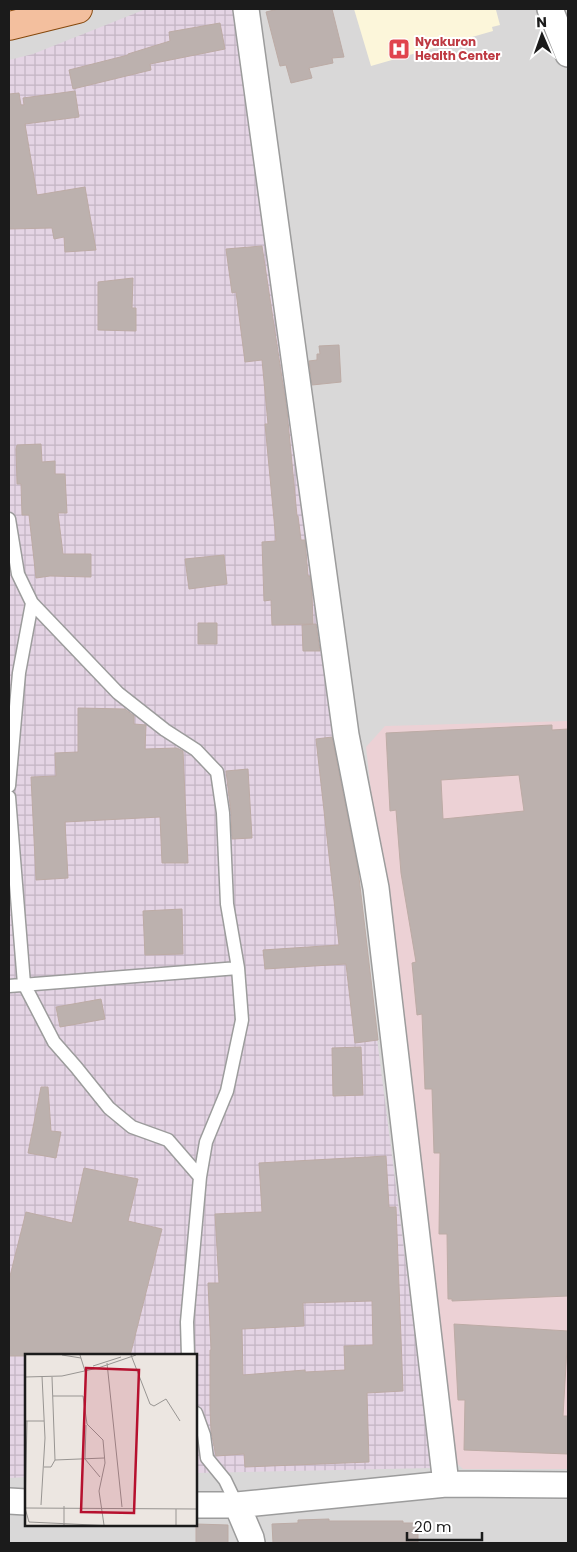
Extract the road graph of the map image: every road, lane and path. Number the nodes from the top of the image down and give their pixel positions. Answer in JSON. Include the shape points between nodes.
{"nodes":[{"id":1,"x":78,"y":9,"type":"edge"},
{"id":2,"x":246,"y":9,"type":"edge"},
{"id":3,"x":550,"y":9,"type":"edge"},
{"id":4,"x":9,"y":26,"type":"edge"},
{"id":5,"x":568,"y":54,"type":"edge"},
{"id":6,"x":9,"y":519,"type":"edge"},
{"id":7,"x":32,"y":603,"type":"junction"},
{"id":8,"x":9,"y":786,"type":"edge"},
{"id":9,"x":9,"y":797,"type":"edge"},
{"id":10,"x":238,"y":968,"type":"junction"},
{"id":11,"x":24,"y":984,"type":"junction"},
{"id":12,"x":9,"y":986,"type":"edge"},
{"id":13,"x":200,"y":1177,"type":"junction"},
{"id":14,"x":188,"y":1354,"type":"edge"},
{"id":15,"x":198,"y":1418,"type":"edge"},
{"id":16,"x":446,"y":1484,"type":"junction"},
{"id":17,"x":568,"y":1485,"type":"edge"},
{"id":18,"x":9,"y":1501,"type":"edge"},
{"id":19,"x":25,"y":1502,"type":"edge"},
{"id":20,"x":198,"y":1505,"type":"edge"},
{"id":21,"x":237,"y":1505,"type":"junction"},
{"id":22,"x":252,"y":1543,"type":"edge"}],
"edges":[{"from":1,"to":4,"type":"main road"},
{"from":2,"to":16,"type":"street","via":[[346,735],[376,888]]},
{"from":3,"to":5,"type":"street"},
{"from":6,"to":7,"type":"lane","via":[[18,574]]},
{"from":7,"to":8,"type":"lane","via":[[19,673]]},
{"from":7,"to":10,"type":"lane","via":[[118,693],[164,730],[196,750],[217,772],[227,904]]},
{"from":9,"to":11,"type":"lane"},
{"from":10,"to":11,"type":"lane"},
{"from":10,"to":13,"type":"lane","via":[[242,1020],[227,1091],[206,1142]]},
{"from":11,"to":12,"type":"lane"},
{"from":11,"to":13,"type":"lane","via":[[54,1042],[109,1108],[132,1127],[168,1140]]},
{"from":13,"to":14,"type":"lane","via":[[187,1322]]},
{"from":15,"to":21,"type":"lane","via":[[207,1458],[225,1480]]},
{"from":16,"to":17,"type":"street"},
{"from":16,"to":21,"type":"street"},
{"from":18,"to":19,"type":"street"},
{"from":20,"to":21,"type":"street"},
{"from":21,"to":22,"type":"street"}]}
